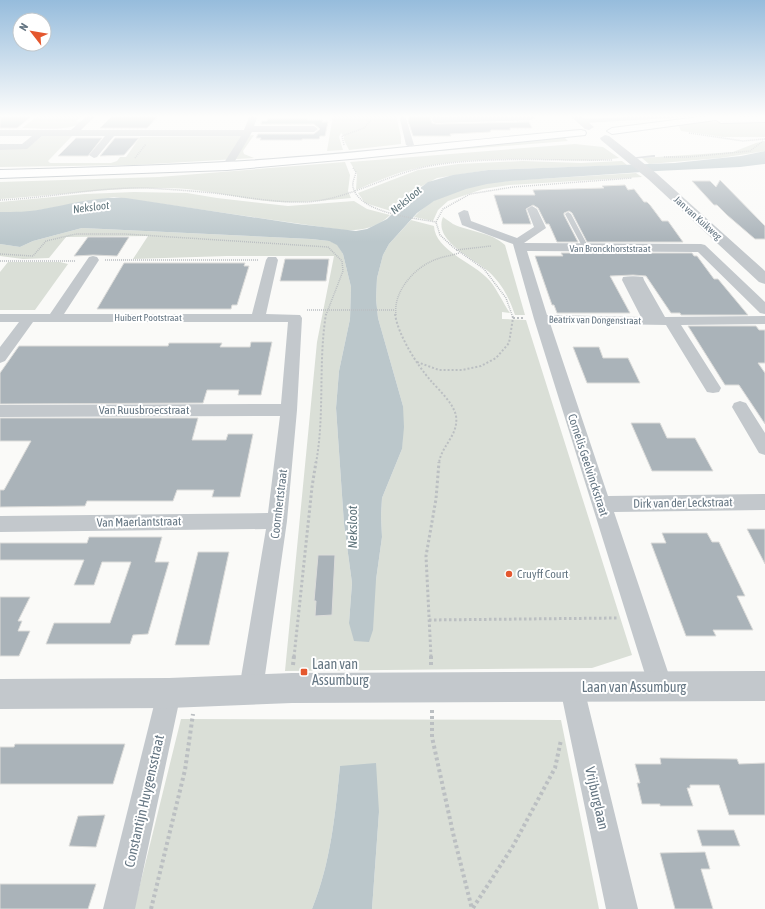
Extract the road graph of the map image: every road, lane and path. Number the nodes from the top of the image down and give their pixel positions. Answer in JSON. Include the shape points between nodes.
{"nodes":[{"id":1,"x":136,"y":157,"type":"edge"},
{"id":2,"x":232,"y":157,"type":"edge"},
{"id":3,"x":332,"y":157,"type":"edge"},
{"id":4,"x":630,"y":157,"type":"edge"},
{"id":5,"x":646,"y":157,"type":"edge"},
{"id":6,"x":633,"y":160,"type":"junction"},
{"id":7,"x":133,"y":161,"type":"dead end"},
{"id":8,"x":227,"y":166,"type":"junction"},
{"id":9,"x":0,"y":174,"type":"edge"},
{"id":10,"x":651,"y":175,"type":"junction"},
{"id":11,"x":354,"y":192,"type":"junction"},
{"id":12,"x":0,"y":200,"type":"edge"},
{"id":13,"x":532,"y":209,"type":"dead end"},
{"id":14,"x":464,"y":212,"type":"dead end"},
{"id":15,"x":568,"y":214,"type":"dead end"},
{"id":16,"x":436,"y":222,"type":"junction"},
{"id":17,"x":519,"y":245,"type":"junction"},
{"id":18,"x":586,"y":248,"type":"junction"},
{"id":19,"x":701,"y":248,"type":"joint"},
{"id":20,"x":456,"y":250,"type":"junction"},
{"id":21,"x":459,"y":253,"type":"junction"},
{"id":22,"x":0,"y":254,"type":"edge"},
{"id":23,"x":93,"y":260,"type":"junction"},
{"id":24,"x":272,"y":260,"type":"joint"},
{"id":25,"x":0,"y":261,"type":"edge"},
{"id":26,"x":765,"y":279,"type":"edge"},
{"id":27,"x":327,"y":310,"type":"junction"},
{"id":28,"x":395,"y":310,"type":"junction"},
{"id":29,"x":765,"y":310,"type":"edge"},
{"id":30,"x":258,"y":317,"type":"junction"},
{"id":31,"x":0,"y":318,"type":"edge"},
{"id":32,"x":29,"y":318,"type":"junction"},
{"id":33,"x":54,"y":318,"type":"junction"},
{"id":34,"x":295,"y":318,"type":"junction"},
{"id":35,"x":541,"y":319,"type":"junction"},
{"id":36,"x":765,"y":320,"type":"edge"},
{"id":37,"x":660,"y":321,"type":"junction"},
{"id":38,"x":0,"y":358,"type":"edge"},
{"id":39,"x":417,"y":362,"type":"junction"},
{"id":40,"x":713,"y":388,"type":"dead end"},
{"id":41,"x":740,"y":407,"type":"dead end"},
{"id":42,"x":289,"y":410,"type":"junction"},
{"id":43,"x":0,"y":412,"type":"edge"},
{"id":44,"x":765,"y":448,"type":"edge"},
{"id":45,"x":765,"y":502,"type":"edge"},
{"id":46,"x":601,"y":504,"type":"junction"},
{"id":47,"x":277,"y":521,"type":"junction"},
{"id":48,"x":0,"y":524,"type":"edge"},
{"id":49,"x":638,"y":617,"type":"junction"},
{"id":50,"x":429,"y":620,"type":"junction"},
{"id":51,"x":765,"y":686,"type":"edge"},
{"id":52,"x":661,"y":687,"type":"junction"},
{"id":53,"x":251,"y":688,"type":"junction"},
{"id":54,"x":292,"y":688,"type":"junction"},
{"id":55,"x":432,"y":688,"type":"junction"},
{"id":56,"x":572,"y":688,"type":"junction"},
{"id":57,"x":183,"y":692,"type":"junction"},
{"id":58,"x":0,"y":694,"type":"edge"},
{"id":59,"x":563,"y":732,"type":"dead end"},
{"id":60,"x":119,"y":909,"type":"edge"},
{"id":61,"x":151,"y":909,"type":"edge"},
{"id":62,"x":472,"y":909,"type":"edge"},
{"id":63,"x":622,"y":909,"type":"edge"}],
"edges":[{"from":1,"to":7,"type":"path"},
{"from":2,"to":8,"type":"street"},
{"from":3,"to":8,"type":"main road"},
{"from":4,"to":6,"type":"street","name":"Jan van Kuikweg"},
{"from":5,"to":6,"type":"lane"},
{"from":6,"to":10,"type":"street","name":"Jan van Kuikweg"},
{"from":6,"to":11,"type":"path","via":[[528,159],[465,162],[410,170]]},
{"from":8,"to":9,"type":"main road"},
{"from":10,"to":16,"type":"path","via":[[513,187],[470,194],[443,209]]},
{"from":10,"to":26,"type":"street","name":"Jan van Kuikweg"},
{"from":11,"to":12,"type":"path","via":[[327,200],[296,203],[268,202],[179,190],[116,188]]},
{"from":11,"to":16,"type":"path","via":[[364,204]]},
{"from":13,"to":17,"type":"street","via":[[540,228]]},
{"from":14,"to":17,"type":"street","name":"Van Bronckhorststraat","via":[[466,223]]},
{"from":15,"to":18,"type":"lane"},
{"from":16,"to":20,"type":"path","via":[[440,234]]},
{"from":17,"to":18,"type":"street","name":"Van Bronckhorststraat"},
{"from":17,"to":20,"type":"path"},
{"from":17,"to":35,"type":"street","name":"Cornelis Geelvinckstraat"},
{"from":18,"to":19,"type":"street","name":"Van Bronckhorststraat"},
{"from":19,"to":29,"type":"street","name":"Jan van Kuikweg"},
{"from":20,"to":21,"type":"path"},
{"from":21,"to":28,"type":"path","via":[[432,261],[416,271],[397,298]]},
{"from":21,"to":39,"type":"path","via":[[484,269],[506,298],[513,318],[510,344],[496,358],[469,369],[439,370]]},
{"from":22,"to":27,"type":"path","via":[[33,256],[46,241],[76,234],[125,234],[328,247],[342,262],[343,271]]},
{"from":23,"to":24,"type":"path"},
{"from":23,"to":25,"type":"path"},
{"from":23,"to":33,"type":"street"},
{"from":24,"to":30,"type":"street"},
{"from":27,"to":28,"type":"path"},
{"from":27,"to":34,"type":"path","via":[[298,310]]},
{"from":27,"to":54,"type":"path","via":[[323,333],[320,442],[312,487]]},
{"from":28,"to":39,"type":"path","via":[[404,340]]},
{"from":30,"to":33,"type":"street","name":"Huibert Pootstraat"},
{"from":30,"to":34,"type":"street","name":"Huibert Pootstraat"},
{"from":31,"to":32,"type":"street","name":"Huibert Pootstraat"},
{"from":32,"to":33,"type":"street","name":"Huibert Pootstraat"},
{"from":32,"to":38,"type":"street"},
{"from":34,"to":42,"type":"street","name":"Coornhertstraat"},
{"from":35,"to":37,"type":"street","name":"Beatrix van Dongenstraat"},
{"from":35,"to":46,"type":"street","name":"Cornelis Geelvinckstraat"},
{"from":36,"to":37,"type":"street","name":"Beatrix van Dongenstraat"},
{"from":37,"to":40,"type":"street"},
{"from":39,"to":50,"type":"path","via":[[445,396],[456,415],[455,432],[440,454],[436,499],[426,556]]},
{"from":41,"to":44,"type":"street"},
{"from":42,"to":43,"type":"street","name":"Van Ruusbroecstraat"},
{"from":42,"to":47,"type":"street","name":"Coornhertstraat"},
{"from":45,"to":46,"type":"street","name":"Dirk van der Leckstraat"},
{"from":46,"to":49,"type":"street","name":"Cornelis Geelvinckstraat"},
{"from":47,"to":48,"type":"street","name":"Van Maerlantstraat"},
{"from":47,"to":53,"type":"street","name":"Coornhertstraat"},
{"from":49,"to":50,"type":"path"},
{"from":49,"to":52,"type":"street","name":"Cornelis Geelvinckstraat"},
{"from":50,"to":55,"type":"path"},
{"from":51,"to":52,"type":"street","name":"Laan van Assumburg"},
{"from":52,"to":56,"type":"street","name":"Laan van Assumburg"},
{"from":53,"to":54,"type":"street","name":"Laan van Assumburg"},
{"from":53,"to":57,"type":"street","name":"Laan van Assumburg"},
{"from":54,"to":55,"type":"street","name":"Laan van Assumburg"},
{"from":55,"to":56,"type":"street","name":"Laan van Assumburg"},
{"from":55,"to":62,"type":"path","via":[[432,738]]},
{"from":56,"to":63,"type":"street","name":"Vrijburglaan"},
{"from":57,"to":58,"type":"street","name":"Laan van Assumburg"},
{"from":57,"to":60,"type":"street","name":"Constantijn Huygensstraat"},
{"from":57,"to":61,"type":"path","via":[[185,770]]},
{"from":59,"to":62,"type":"path","via":[[555,768],[513,846]]}]}
